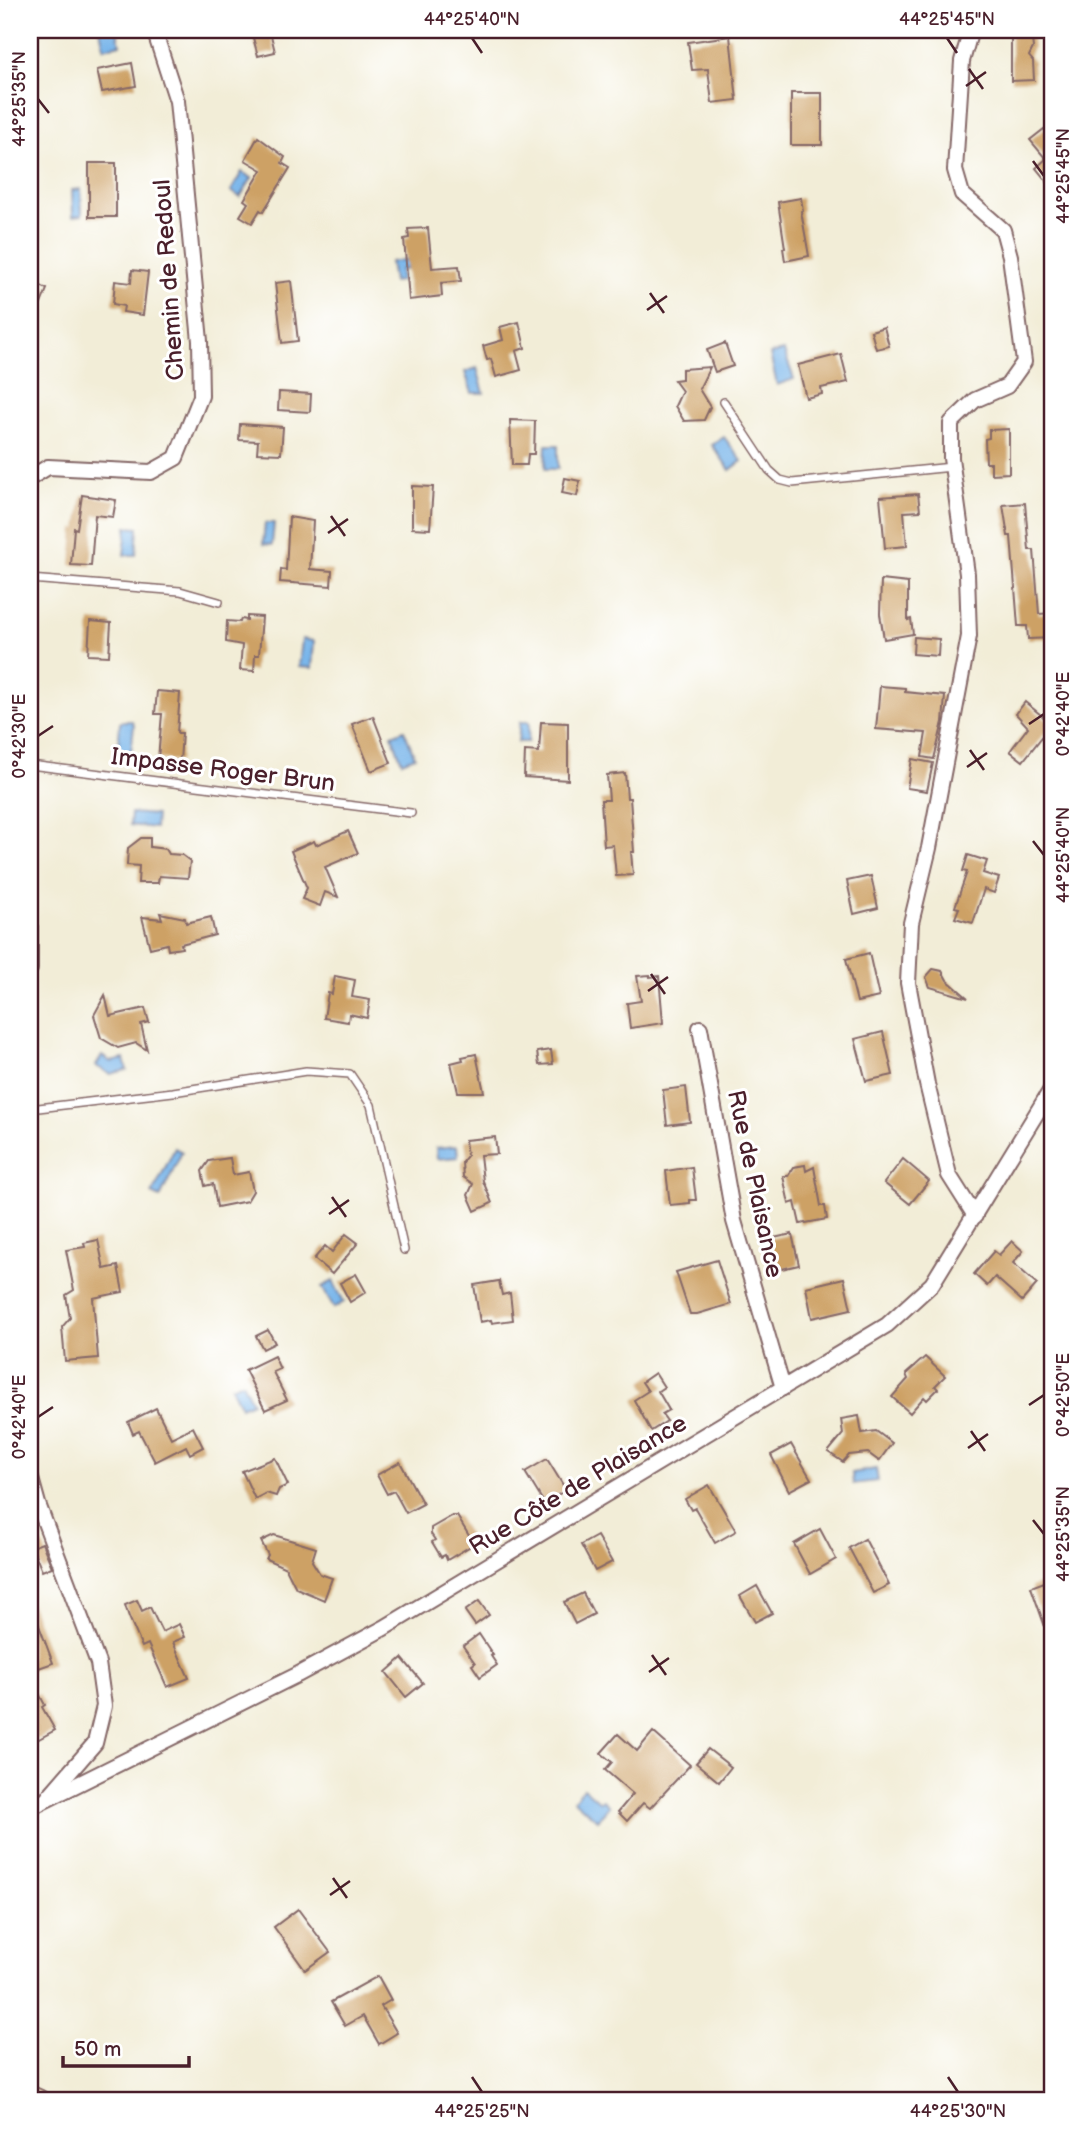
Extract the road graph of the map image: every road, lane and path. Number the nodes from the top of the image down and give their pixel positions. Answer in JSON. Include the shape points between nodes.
{"nodes":[{"id":1,"x":154,"y":30,"type":"edge"},
{"id":2,"x":971,"y":30,"type":"edge"},
{"id":3,"x":724,"y":402,"type":"dead end"},
{"id":4,"x":952,"y":467,"type":"junction"},
{"id":5,"x":30,"y":478,"type":"edge"},
{"id":6,"x":30,"y":579,"type":"edge"},
{"id":7,"x":219,"y":602,"type":"dead end"},
{"id":8,"x":30,"y":765,"type":"edge"},
{"id":9,"x":411,"y":813,"type":"dead end"},
{"id":10,"x":30,"y":897,"type":"edge"},
{"id":11,"x":30,"y":969,"type":"edge"},
{"id":12,"x":700,"y":1028,"type":"dead end"},
{"id":13,"x":1052,"y":1088,"type":"edge"},
{"id":14,"x":30,"y":1109,"type":"edge"},
{"id":15,"x":975,"y":1216,"type":"junction"},
{"id":16,"x":404,"y":1250,"type":"dead end"},
{"id":17,"x":783,"y":1388,"type":"junction"},
{"id":18,"x":30,"y":1475,"type":"edge"},
{"id":19,"x":46,"y":1801,"type":"junction"},
{"id":20,"x":30,"y":1808,"type":"edge"},
{"id":21,"x":30,"y":2096,"type":"edge"},
{"id":22,"x":38,"y":2100,"type":"edge"}],
"edges":[{"from":1,"to":5,"type":"street","name":"Chemin de Redoul","via":[[177,101],[201,396],[176,458],[151,472],[48,467]]},
{"from":2,"to":4,"type":"street","via":[[962,61],[955,170],[962,194],[1003,230],[1024,362],[1007,386],[975,400],[951,423]]},
{"from":3,"to":4,"type":"lane","via":[[780,480],[792,483]]},
{"from":4,"to":15,"type":"street","via":[[967,574],[969,636],[911,923],[908,983],[949,1175]]},
{"from":6,"to":7,"type":"lane","via":[[180,591]]},
{"from":8,"to":9,"type":"lane","name":"Impasse Roger Brun"},
{"from":10,"to":11,"type":"street"},
{"from":12,"to":17,"type":"street","name":"Rue de Plaisance","via":[[734,1221]]},
{"from":13,"to":15,"type":"street","name":"Rue Côte de Plaisance"},
{"from":14,"to":16,"type":"lane","via":[[306,1071],[350,1074],[371,1105]]},
{"from":15,"to":17,"type":"street","name":"Rue Côte de Plaisance","via":[[932,1284],[887,1325]]},
{"from":17,"to":19,"type":"street","name":"Rue Côte de Plaisance","via":[[384,1628]]},
{"from":18,"to":19,"type":"street","via":[[98,1663],[104,1706],[95,1743]]},
{"from":19,"to":20,"type":"street","name":"Rue Côte de Plaisance"},
{"from":21,"to":22,"type":"main road"}]}
